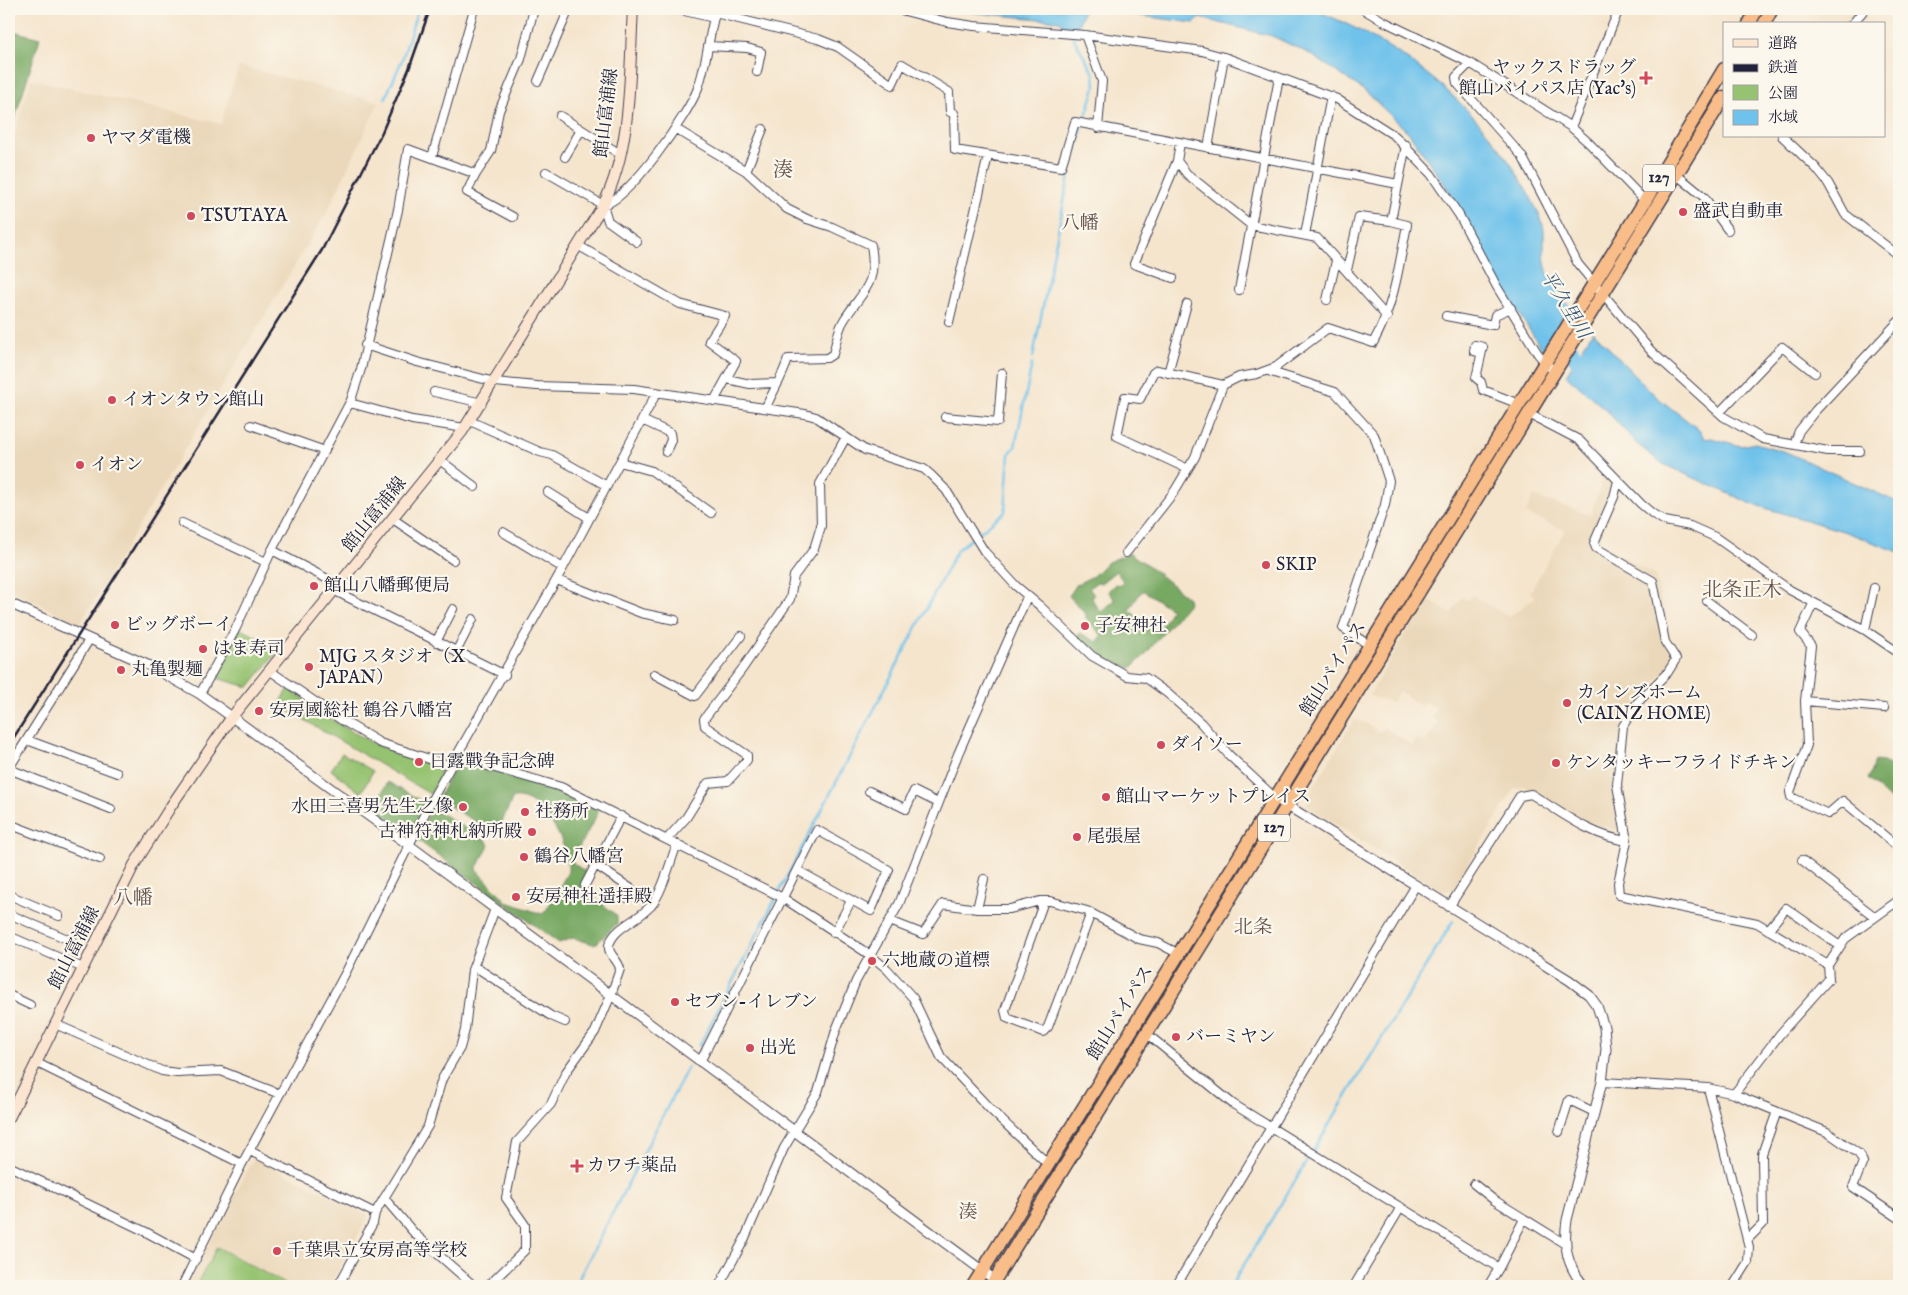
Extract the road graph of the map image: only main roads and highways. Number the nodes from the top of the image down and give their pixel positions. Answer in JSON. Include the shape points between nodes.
{"nodes":[{"id":1,"x":633,"y":9,"type":"edge"},
{"id":2,"x":1757,"y":9,"type":"edge"},
{"id":3,"x":1772,"y":9,"type":"edge"},
{"id":4,"x":1750,"y":22,"type":"edge"},
{"id":5,"x":1765,"y":22,"type":"edge"},
{"id":6,"x":1723,"y":71,"type":"edge"},
{"id":7,"x":1723,"y":99,"type":"edge"},
{"id":8,"x":9,"y":1118,"type":"edge"},
{"id":9,"x":993,"y":1283,"type":"edge"},
{"id":10,"x":973,"y":1286,"type":"edge"}],
"edges":[{"from":1,"to":8,"type":"main road","name":"館山富浦線","via":[[627,112],[620,154],[603,205],[468,425],[231,718],[147,843]]},
{"from":2,"to":4,"type":"highway"},
{"from":3,"to":5,"type":"highway"},
{"from":6,"to":10,"type":"highway","name":"館山バイパス","number":"127"},
{"from":7,"to":9,"type":"highway","name":"館山バイパス","number":"127"}]}
